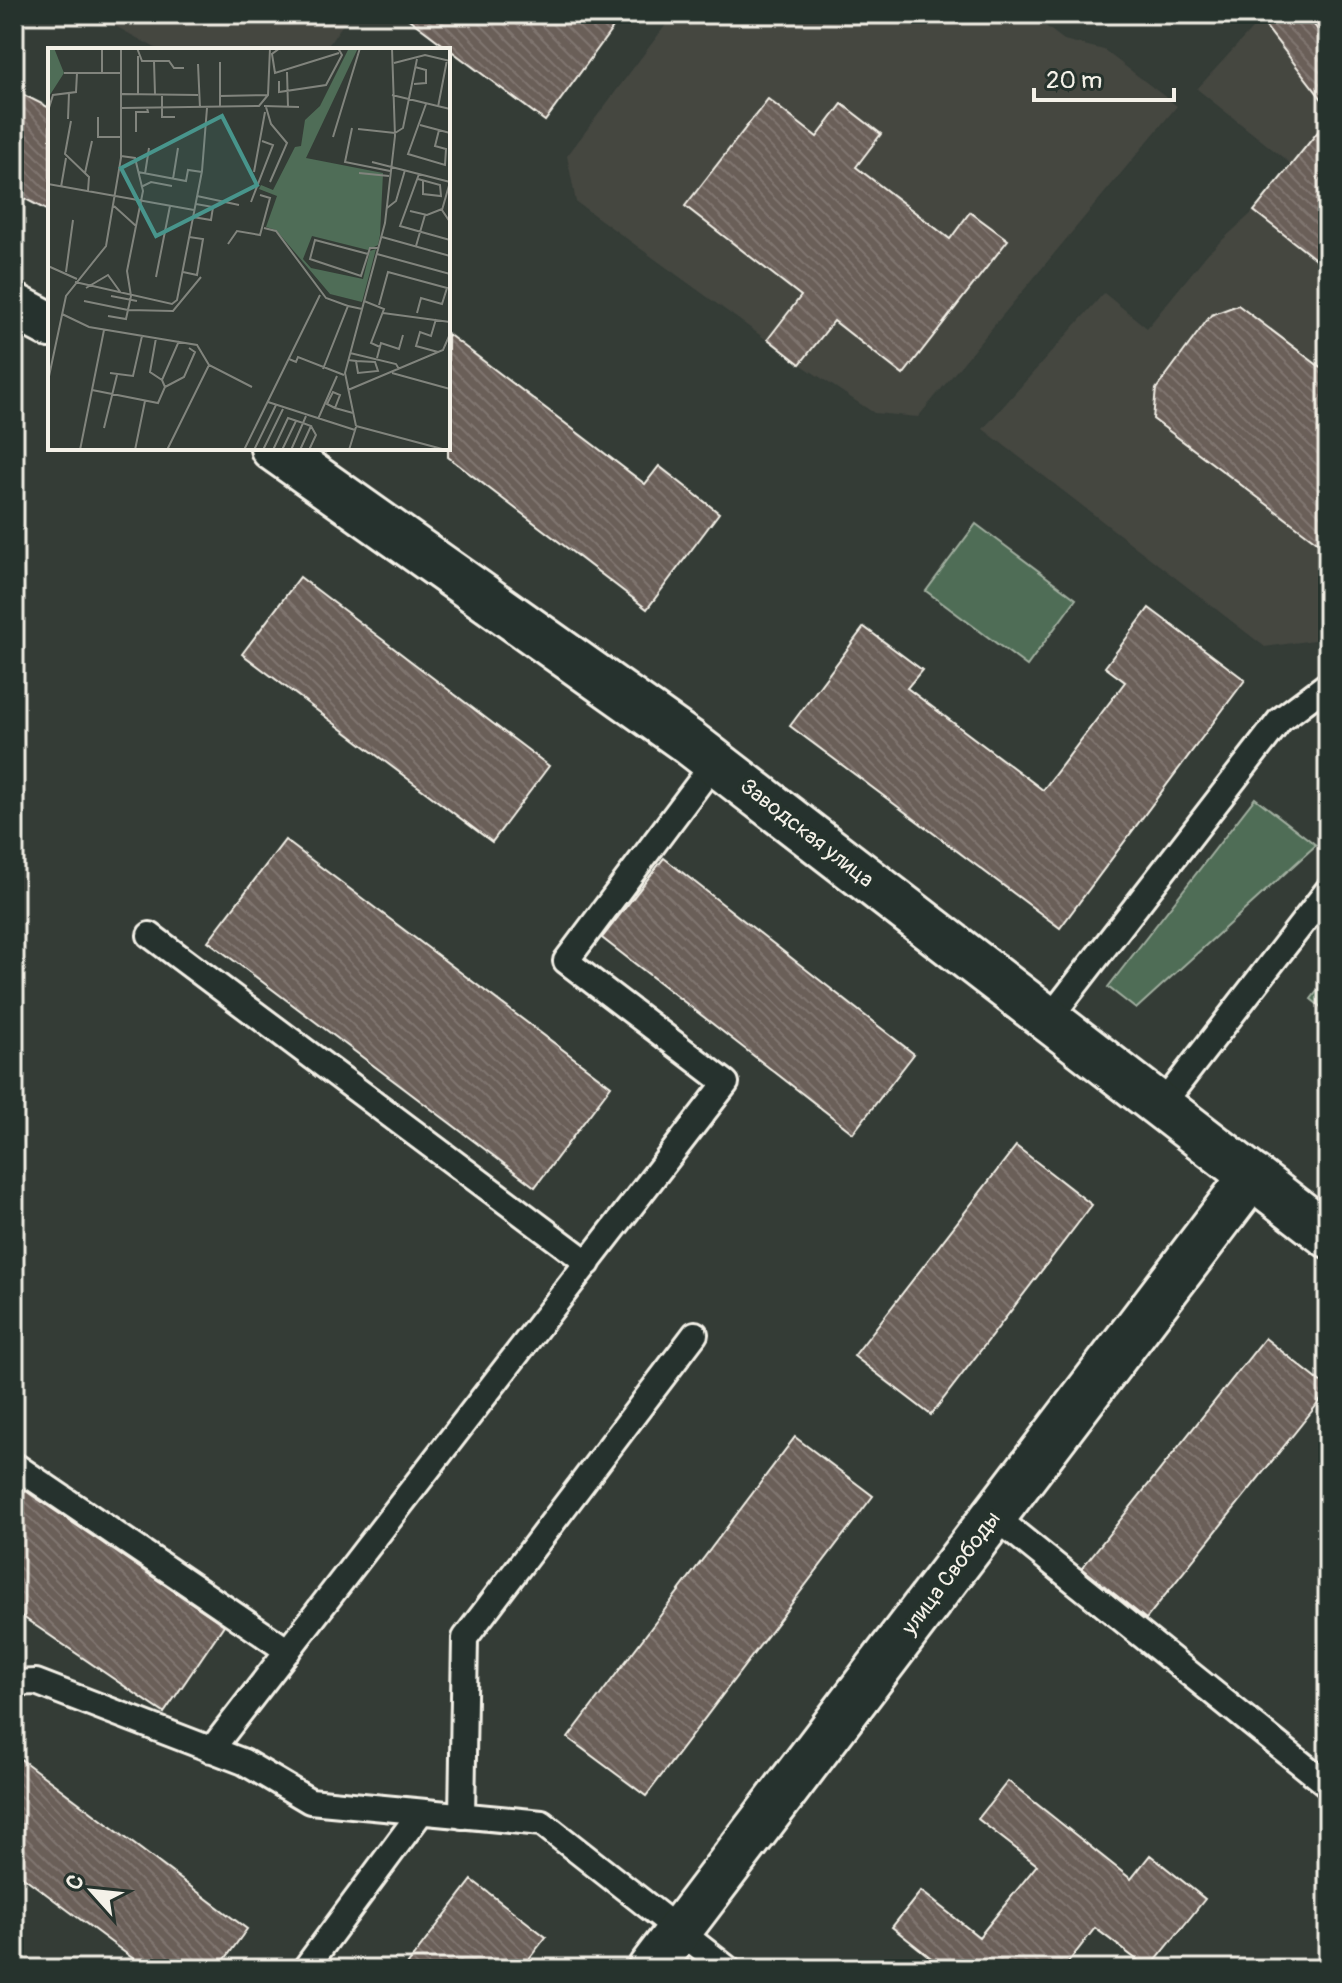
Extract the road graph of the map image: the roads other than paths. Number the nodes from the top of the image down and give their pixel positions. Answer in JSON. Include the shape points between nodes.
{"nodes":[{"id":1,"x":14,"y":306,"type":"edge"},
{"id":2,"x":48,"y":324,"type":"edge"},
{"id":3,"x":276,"y":450,"type":"edge"},
{"id":4,"x":1328,"y":684,"type":"edge"},
{"id":5,"x":715,"y":762,"type":"junction"},
{"id":6,"x":1328,"y":890,"type":"edge"},
{"id":7,"x":150,"y":935,"type":"dead end"},
{"id":8,"x":1049,"y":1019,"type":"junction"},
{"id":9,"x":1161,"y":1106,"type":"junction"},
{"id":10,"x":1252,"y":1176,"type":"junction"},
{"id":11,"x":1328,"y":1235,"type":"edge"},
{"id":12,"x":588,"y":1263,"type":"junction"},
{"id":13,"x":695,"y":1334,"type":"dead end"},
{"id":14,"x":14,"y":1465,"type":"edge"},
{"id":15,"x":994,"y":1516,"type":"junction"},
{"id":16,"x":288,"y":1651,"type":"junction"},
{"id":17,"x":14,"y":1683,"type":"edge"},
{"id":18,"x":211,"y":1750,"type":"junction"},
{"id":19,"x":1328,"y":1785,"type":"edge"},
{"id":20,"x":421,"y":1812,"type":"junction"},
{"id":21,"x":462,"y":1816,"type":"junction"},
{"id":22,"x":679,"y":1931,"type":"junction"},
{"id":23,"x":305,"y":1969,"type":"edge"},
{"id":24,"x":650,"y":1969,"type":"edge"},
{"id":25,"x":728,"y":1969,"type":"edge"}],
"edges":[{"from":1,"to":2,"type":"street"},
{"from":3,"to":5,"type":"street","name":"Заводская улица"},
{"from":4,"to":8,"type":"lane","via":[[1280,720]]},
{"from":5,"to":8,"type":"street","name":"Заводская улица"},
{"from":5,"to":12,"type":"lane","via":[[566,961],[726,1083]]},
{"from":6,"to":9,"type":"lane"},
{"from":7,"to":12,"type":"lane"},
{"from":8,"to":9,"type":"street","name":"Заводская улица"},
{"from":9,"to":10,"type":"street","name":"Заводская улица"},
{"from":10,"to":11,"type":"street","name":"Заводская улица"},
{"from":10,"to":15,"type":"street","name":"улица Свободы"},
{"from":12,"to":16,"type":"lane"},
{"from":13,"to":21,"type":"lane","via":[[465,1638]]},
{"from":14,"to":16,"type":"lane"},
{"from":15,"to":19,"type":"lane"},
{"from":15,"to":22,"type":"street","name":"улица Свободы"},
{"from":16,"to":18,"type":"lane"},
{"from":17,"to":18,"type":"lane","via":[[36,1682]]},
{"from":18,"to":20,"type":"lane","via":[[244,1762],[310,1801]]},
{"from":20,"to":21,"type":"lane"},
{"from":20,"to":23,"type":"lane"},
{"from":21,"to":22,"type":"lane","via":[[542,1823]]},
{"from":22,"to":24,"type":"street","name":"улица Свободы"},
{"from":22,"to":25,"type":"lane"}]}
